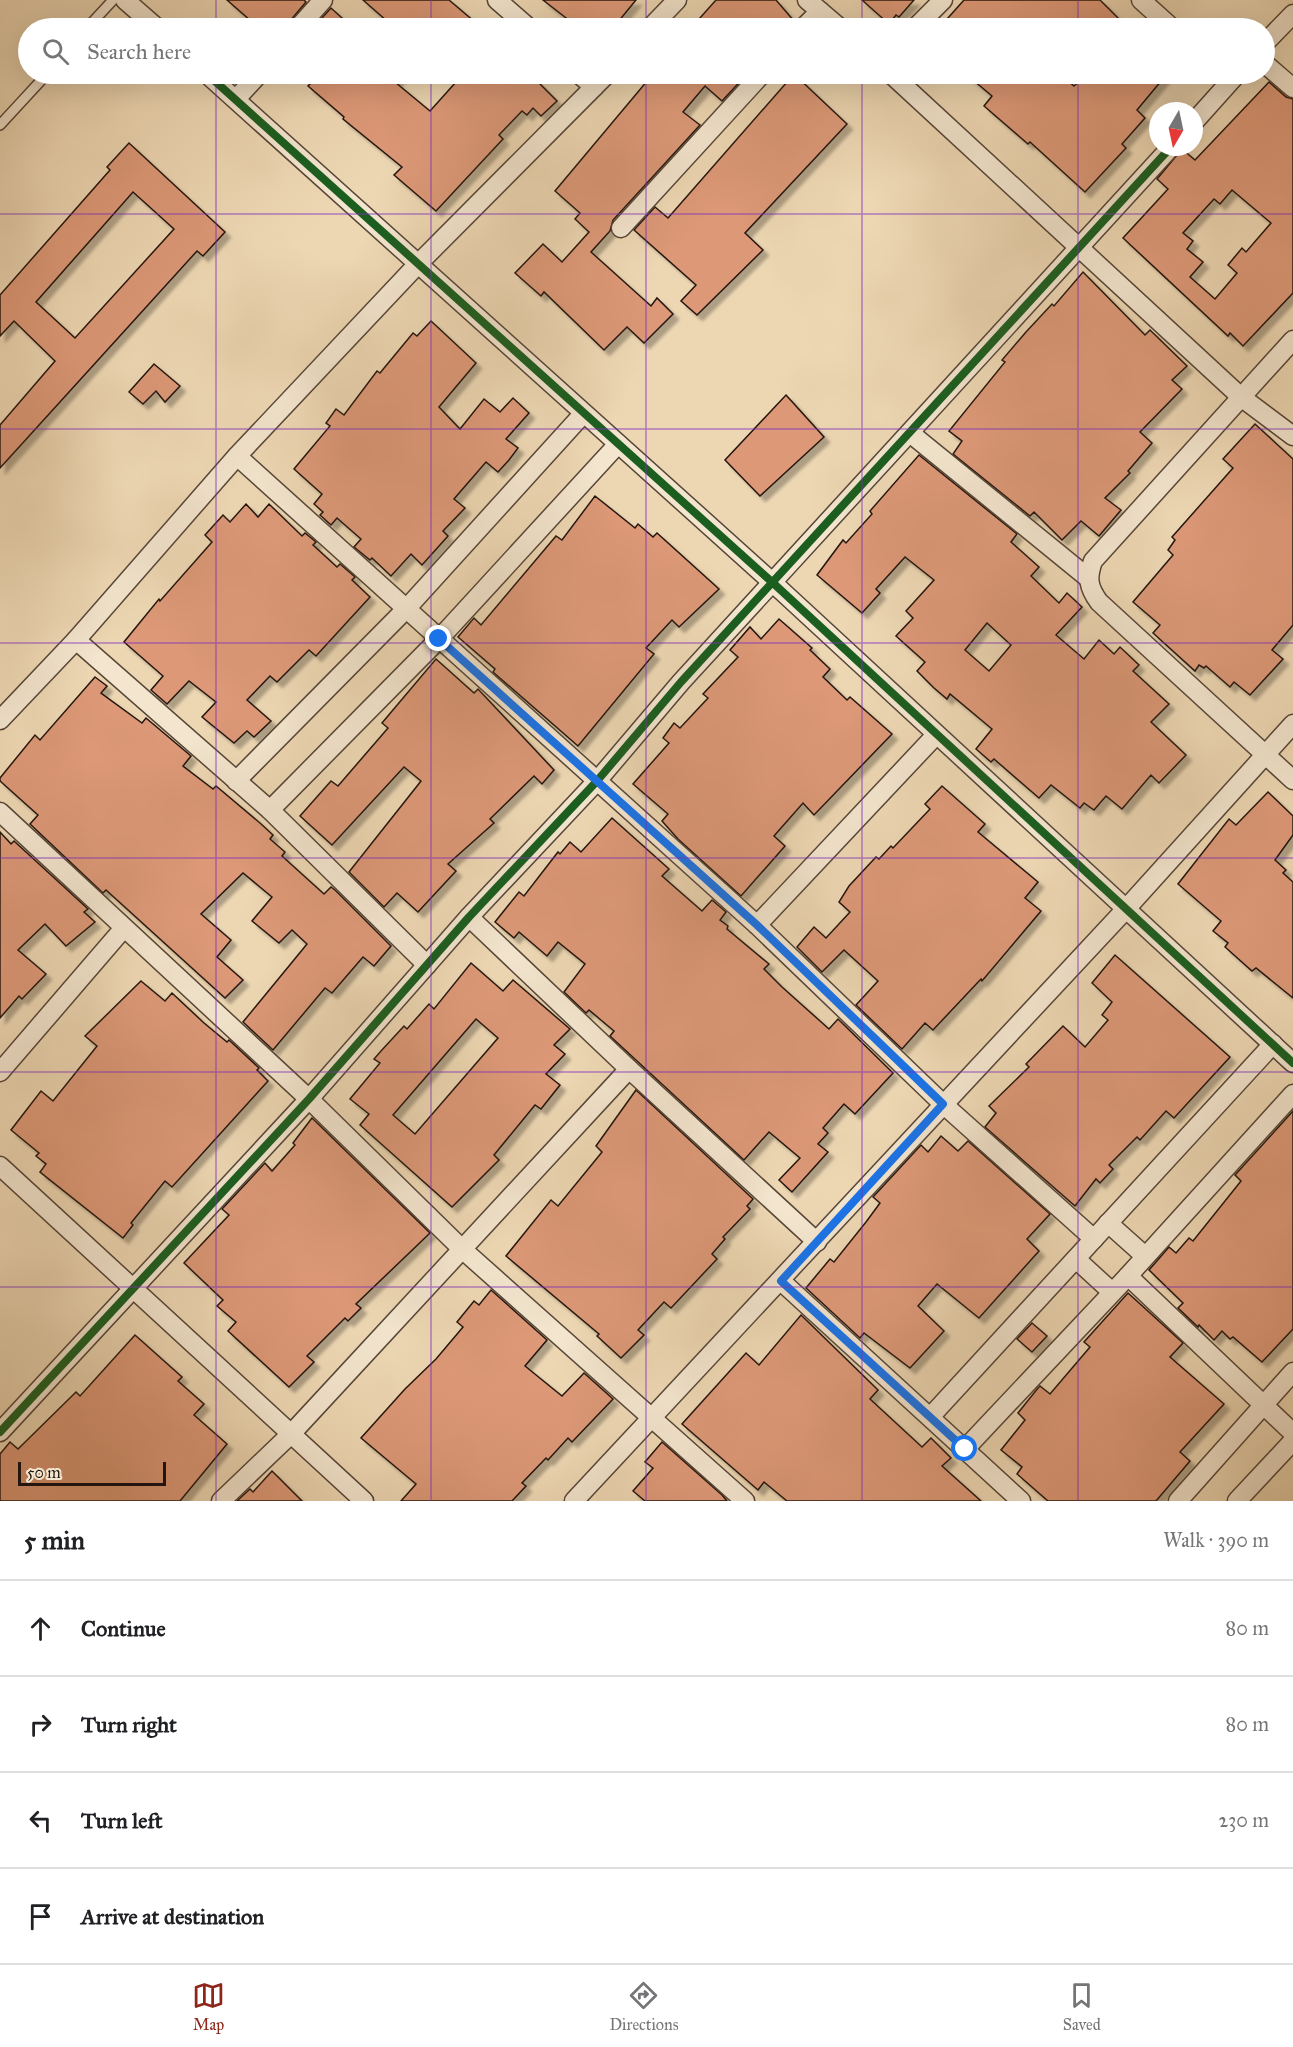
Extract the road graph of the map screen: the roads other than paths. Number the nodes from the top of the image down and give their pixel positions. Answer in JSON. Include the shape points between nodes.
{"nodes":[{"id":1,"x":113,"y":0,"type":"edge"},
{"id":2,"x":125,"y":0,"type":"edge"},
{"id":3,"x":323,"y":0,"type":"edge"},
{"id":4,"x":497,"y":0,"type":"edge"},
{"id":5,"x":677,"y":0,"type":"edge"},
{"id":6,"x":943,"y":0,"type":"edge"},
{"id":7,"x":1142,"y":0,"type":"edge"},
{"id":8,"x":814,"y":5,"type":"edge"},
{"id":9,"x":1293,"y":14,"type":"edge"},
{"id":10,"x":96,"y":18,"type":"edge"},
{"id":11,"x":146,"y":18,"type":"edge"},
{"id":12,"x":307,"y":18,"type":"edge"},
{"id":13,"x":518,"y":18,"type":"edge"},
{"id":14,"x":660,"y":18,"type":"edge"},
{"id":15,"x":829,"y":18,"type":"edge"},
{"id":16,"x":925,"y":18,"type":"edge"},
{"id":17,"x":1161,"y":18,"type":"edge"},
{"id":18,"x":1275,"y":33,"type":"edge"},
{"id":19,"x":1275,"y":72,"type":"edge"},
{"id":20,"x":38,"y":84,"type":"edge"},
{"id":21,"x":219,"y":84,"type":"edge"},
{"id":22,"x":250,"y":84,"type":"edge"},
{"id":23,"x":591,"y":84,"type":"edge"},
{"id":24,"x":597,"y":84,"type":"edge"},
{"id":25,"x":753,"y":84,"type":"edge"},
{"id":26,"x":902,"y":84,"type":"edge"},
{"id":27,"x":1223,"y":84,"type":"edge"},
{"id":28,"x":594,"y":87,"type":"junction"},
{"id":29,"x":1293,"y":88,"type":"edge"},
{"id":30,"x":236,"y":99,"type":"junction"},
{"id":31,"x":1203,"y":110,"type":"edge"},
{"id":32,"x":0,"y":125,"type":"edge"},
{"id":33,"x":1163,"y":156,"type":"edge"},
{"id":34,"x":621,"y":228,"type":"dead end"},
{"id":35,"x":1079,"y":249,"type":"junction"},
{"id":36,"x":417,"y":265,"type":"junction"},
{"id":37,"x":1293,"y":340,"type":"edge"},
{"id":38,"x":1241,"y":397,"type":"junction"},
{"id":39,"x":583,"y":414,"type":"junction"},
{"id":40,"x":910,"y":433,"type":"junction"},
{"id":41,"x":1293,"y":436,"type":"edge"},
{"id":42,"x":618,"y":444,"type":"junction"},
{"id":43,"x":237,"y":456,"type":"junction"},
{"id":44,"x":1087,"y":577,"type":"junction"},
{"id":45,"x":772,"y":582,"type":"junction"},
{"id":46,"x":407,"y":608,"type":"junction"},
{"id":47,"x":439,"y":639,"type":"junction"},
{"id":48,"x":76,"y":640,"type":"junction"},
{"id":49,"x":0,"y":720,"type":"edge"},
{"id":50,"x":1293,"y":724,"type":"edge"},
{"id":51,"x":935,"y":736,"type":"junction"},
{"id":52,"x":1266,"y":754,"type":"junction"},
{"id":53,"x":1293,"y":780,"type":"edge"},
{"id":54,"x":236,"y":781,"type":"junction"},
{"id":55,"x":597,"y":781,"type":"junction"},
{"id":56,"x":270,"y":810,"type":"junction"},
{"id":57,"x":0,"y":812,"type":"edge"},
{"id":58,"x":1125,"y":910,"type":"junction"},
{"id":59,"x":470,"y":916,"type":"junction"},
{"id":60,"x":757,"y":925,"type":"junction"},
{"id":61,"x":123,"y":929,"type":"junction"},
{"id":62,"x":427,"y":965,"type":"junction"},
{"id":63,"x":1273,"y":1044,"type":"junction"},
{"id":64,"x":1293,"y":1063,"type":"edge"},
{"id":65,"x":628,"y":1069,"type":"junction"},
{"id":66,"x":0,"y":1072,"type":"edge"},
{"id":67,"x":1293,"y":1094,"type":"edge"},
{"id":68,"x":309,"y":1099,"type":"junction"},
{"id":69,"x":943,"y":1104,"type":"junction"},
{"id":70,"x":0,"y":1166,"type":"edge"},
{"id":71,"x":1108,"y":1223,"type":"junction"},
{"id":72,"x":1094,"y":1239,"type":"junction"},
{"id":73,"x":817,"y":1242,"type":"junction"},
{"id":74,"x":462,"y":1249,"type":"junction"},
{"id":75,"x":1145,"y":1256,"type":"junction"},
{"id":76,"x":1077,"y":1260,"type":"junction"},
{"id":77,"x":1128,"y":1276,"type":"junction"},
{"id":78,"x":781,"y":1281,"type":"junction"},
{"id":79,"x":134,"y":1286,"type":"junction"},
{"id":80,"x":1112,"y":1292,"type":"junction"},
{"id":81,"x":1293,"y":1371,"type":"edge"},
{"id":82,"x":1264,"y":1405,"type":"junction"},
{"id":83,"x":931,"y":1416,"type":"junction"},
{"id":84,"x":650,"y":1419,"type":"junction"},
{"id":85,"x":0,"y":1432,"type":"edge"},
{"id":86,"x":1293,"y":1433,"type":"edge"},
{"id":87,"x":291,"y":1434,"type":"junction"},
{"id":88,"x":1293,"y":1441,"type":"edge"},
{"id":89,"x":965,"y":1449,"type":"junction"},
{"id":90,"x":221,"y":1501,"type":"edge"},
{"id":91,"x":364,"y":1501,"type":"edge"},
{"id":92,"x":574,"y":1501,"type":"edge"},
{"id":93,"x":745,"y":1501,"type":"edge"},
{"id":94,"x":1021,"y":1501,"type":"edge"},
{"id":95,"x":1178,"y":1501,"type":"edge"},
{"id":96,"x":1237,"y":1501,"type":"edge"}],
"edges":[{"from":1,"to":10,"type":"lane"},
{"from":2,"to":11,"type":"street"},
{"from":3,"to":12,"type":"street"},
{"from":4,"to":13,"type":"street"},
{"from":5,"to":14,"type":"street"},
{"from":6,"to":16,"type":"street"},
{"from":7,"to":17,"type":"street"},
{"from":8,"to":15,"type":"street"},
{"from":9,"to":18,"type":"street"},
{"from":19,"to":29,"type":"street"},
{"from":20,"to":32,"type":"lane"},
{"from":21,"to":30,"type":"street"},
{"from":22,"to":30,"type":"street"},
{"from":23,"to":28,"type":"street"},
{"from":24,"to":28,"type":"street"},
{"from":25,"to":34,"type":"street"},
{"from":26,"to":35,"type":"street"},
{"from":27,"to":31,"type":"street"},
{"from":28,"to":36,"type":"street"},
{"from":30,"to":36,"type":"street"},
{"from":33,"to":35,"type":"street"},
{"from":35,"to":38,"type":"street"},
{"from":35,"to":40,"type":"street"},
{"from":36,"to":39,"type":"street"},
{"from":36,"to":43,"type":"street"},
{"from":37,"to":38,"type":"street"},
{"from":38,"to":41,"type":"street"},
{"from":38,"to":44,"type":"street","via":[[1093,561]]},
{"from":39,"to":42,"type":"street"},
{"from":39,"to":46,"type":"street"},
{"from":40,"to":44,"type":"street"},
{"from":40,"to":45,"type":"street"},
{"from":42,"to":45,"type":"street"},
{"from":42,"to":47,"type":"street"},
{"from":43,"to":46,"type":"street"},
{"from":43,"to":48,"type":"street"},
{"from":44,"to":52,"type":"street","via":[[1099,602]]},
{"from":45,"to":51,"type":"street"},
{"from":45,"to":55,"type":"street"},
{"from":46,"to":47,"type":"street"},
{"from":46,"to":54,"type":"street"},
{"from":47,"to":55,"type":"street"},
{"from":47,"to":56,"type":"street"},
{"from":48,"to":49,"type":"street"},
{"from":48,"to":54,"type":"street"},
{"from":50,"to":52,"type":"street"},
{"from":51,"to":58,"type":"street"},
{"from":51,"to":60,"type":"street"},
{"from":52,"to":53,"type":"street"},
{"from":52,"to":58,"type":"street"},
{"from":54,"to":56,"type":"street"},
{"from":55,"to":59,"type":"street"},
{"from":55,"to":60,"type":"street"},
{"from":56,"to":62,"type":"street"},
{"from":57,"to":61,"type":"street"},
{"from":58,"to":63,"type":"street"},
{"from":58,"to":69,"type":"street"},
{"from":59,"to":62,"type":"street"},
{"from":59,"to":65,"type":"street"},
{"from":60,"to":69,"type":"street"},
{"from":61,"to":66,"type":"street"},
{"from":61,"to":68,"type":"street"},
{"from":62,"to":68,"type":"street"},
{"from":63,"to":64,"type":"street"},
{"from":63,"to":71,"type":"street"},
{"from":65,"to":73,"type":"street"},
{"from":65,"to":74,"type":"street"},
{"from":67,"to":75,"type":"street"},
{"from":68,"to":74,"type":"street"},
{"from":68,"to":79,"type":"street"},
{"from":69,"to":72,"type":"street"},
{"from":69,"to":73,"type":"street"},
{"from":70,"to":79,"type":"street"},
{"from":71,"to":72,"type":"street"},
{"from":71,"to":75,"type":"street"},
{"from":72,"to":76,"type":"street"},
{"from":73,"to":78,"type":"street"},
{"from":74,"to":84,"type":"street"},
{"from":74,"to":87,"type":"street"},
{"from":75,"to":77,"type":"street"},
{"from":76,"to":80,"type":"street"},
{"from":76,"to":83,"type":"street"},
{"from":77,"to":80,"type":"street"},
{"from":77,"to":82,"type":"street"},
{"from":78,"to":83,"type":"street"},
{"from":78,"to":84,"type":"street"},
{"from":79,"to":85,"type":"street"},
{"from":79,"to":87,"type":"street"},
{"from":80,"to":89,"type":"street"},
{"from":81,"to":82,"type":"street"},
{"from":82,"to":86,"type":"street"},
{"from":82,"to":95,"type":"street"},
{"from":83,"to":89,"type":"street"},
{"from":84,"to":92,"type":"street"},
{"from":84,"to":93,"type":"street"},
{"from":87,"to":90,"type":"street"},
{"from":87,"to":91,"type":"street"},
{"from":88,"to":96,"type":"street"},
{"from":89,"to":94,"type":"street"}]}
